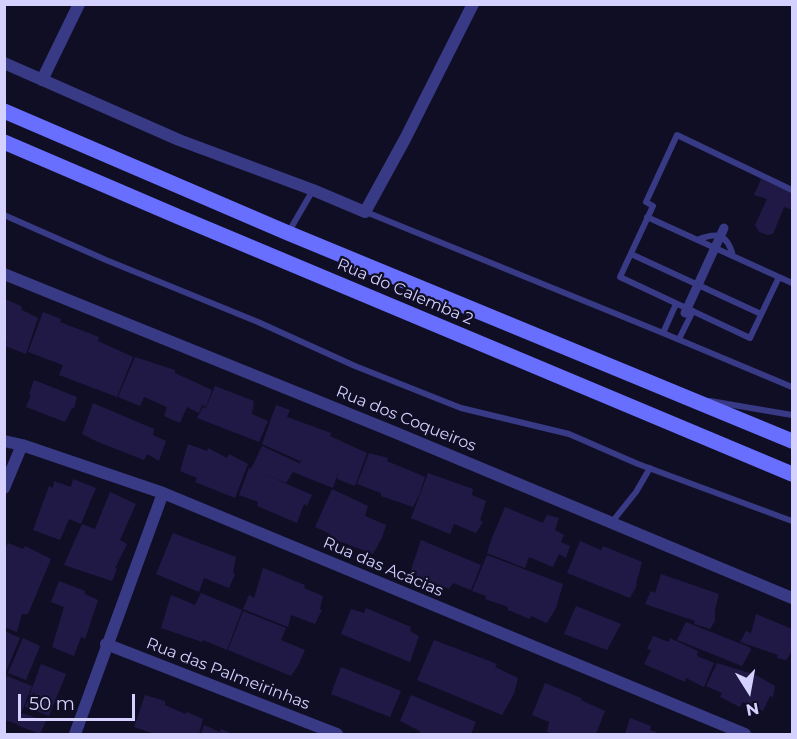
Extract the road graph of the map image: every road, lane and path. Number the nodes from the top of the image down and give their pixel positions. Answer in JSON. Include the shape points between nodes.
{"nodes":[{"id":1,"x":80,"y":4,"type":"edge"},
{"id":2,"x":473,"y":4,"type":"edge"},
{"id":3,"x":4,"y":63,"type":"edge"},
{"id":4,"x":42,"y":80,"type":"junction"},
{"id":5,"x":4,"y":111,"type":"edge"},
{"id":6,"x":4,"y":142,"type":"edge"},
{"id":7,"x":313,"y":190,"type":"junction"},
{"id":8,"x":792,"y":190,"type":"edge"},
{"id":9,"x":365,"y":212,"type":"junction"},
{"id":10,"x":4,"y":215,"type":"edge"},
{"id":11,"x":648,"y":217,"type":"junction"},
{"id":12,"x":722,"y":232,"type":"junction"},
{"id":13,"x":288,"y":233,"type":"junction"},
{"id":14,"x":697,"y":240,"type":"junction"},
{"id":15,"x":715,"y":248,"type":"junction"},
{"id":16,"x":631,"y":254,"type":"junction"},
{"id":17,"x":733,"y":256,"type":"junction"},
{"id":18,"x":4,"y":274,"type":"edge"},
{"id":19,"x":779,"y":277,"type":"junction"},
{"id":20,"x":792,"y":283,"type":"edge"},
{"id":21,"x":698,"y":285,"type":"junction"},
{"id":22,"x":676,"y":304,"type":"junction"},
{"id":23,"x":688,"y":311,"type":"junction"},
{"id":24,"x":761,"y":314,"type":"junction"},
{"id":25,"x":663,"y":333,"type":"junction"},
{"id":26,"x":678,"y":339,"type":"junction"},
{"id":27,"x":792,"y":387,"type":"edge"},
{"id":28,"x":687,"y":397,"type":"junction"},
{"id":29,"x":792,"y":415,"type":"edge"},
{"id":30,"x":4,"y":441,"type":"edge"},
{"id":31,"x":792,"y":441,"type":"edge"},
{"id":32,"x":22,"y":445,"type":"junction"},
{"id":33,"x":650,"y":468,"type":"junction"},
{"id":34,"x":792,"y":474,"type":"edge"},
{"id":35,"x":4,"y":488,"type":"edge"},
{"id":36,"x":163,"y":493,"type":"junction"},
{"id":37,"x":792,"y":520,"type":"edge"},
{"id":38,"x":612,"y":522,"type":"junction"},
{"id":39,"x":792,"y":598,"type":"edge"},
{"id":40,"x":106,"y":644,"type":"junction"},
{"id":41,"x":75,"y":735,"type":"edge"},
{"id":42,"x":337,"y":735,"type":"edge"},
{"id":43,"x":745,"y":735,"type":"edge"}],
"edges":[{"from":1,"to":4,"type":"street"},
{"from":2,"to":9,"type":"street"},
{"from":3,"to":4,"type":"street"},
{"from":4,"to":7,"type":"street","via":[[179,140]]},
{"from":5,"to":13,"type":"main road","name":"Rua do Calemba 2"},
{"from":6,"to":34,"type":"main road","name":"Rua do Calemba 2"},
{"from":7,"to":9,"type":"street"},
{"from":7,"to":13,"type":"lane"},
{"from":8,"to":11,"type":"lane","via":[[677,135],[646,202],[653,206]]},
{"from":9,"to":25,"type":"lane"},
{"from":10,"to":33,"type":"lane","via":[[407,387],[461,408],[569,434]]},
{"from":11,"to":14,"type":"lane"},
{"from":11,"to":16,"type":"lane"},
{"from":12,"to":14,"type":"lane"},
{"from":12,"to":15,"type":"street"},
{"from":12,"to":17,"type":"lane"},
{"from":13,"to":28,"type":"main road","name":"Rua do Calemba 2"},
{"from":14,"to":15,"type":"lane"},
{"from":15,"to":17,"type":"lane"},
{"from":15,"to":21,"type":"street"},
{"from":16,"to":21,"type":"lane"},
{"from":16,"to":22,"type":"lane","via":[[620,278]]},
{"from":17,"to":19,"type":"lane"},
{"from":18,"to":38,"type":"street","name":"Rua dos Coqueiros"},
{"from":19,"to":20,"type":"lane"},
{"from":19,"to":24,"type":"lane"},
{"from":21,"to":23,"type":"street"},
{"from":21,"to":24,"type":"lane"},
{"from":22,"to":23,"type":"lane"},
{"from":22,"to":25,"type":"lane"},
{"from":23,"to":24,"type":"lane","via":[[750,338]]},
{"from":23,"to":26,"type":"lane"},
{"from":25,"to":26,"type":"lane"},
{"from":26,"to":27,"type":"lane"},
{"from":28,"to":29,"type":"lane"},
{"from":28,"to":31,"type":"main road","name":"Rua do Calemba 2"},
{"from":30,"to":32,"type":"street","name":"Rua das Acácias"},
{"from":32,"to":35,"type":"street"},
{"from":32,"to":36,"type":"street","name":"Rua das Acácias"},
{"from":33,"to":37,"type":"lane"},
{"from":33,"to":38,"type":"lane"},
{"from":36,"to":40,"type":"street"},
{"from":36,"to":43,"type":"street","name":"Rua das Acácias"},
{"from":38,"to":39,"type":"street","name":"Rua dos Coqueiros"},
{"from":40,"to":41,"type":"street"},
{"from":40,"to":42,"type":"street","name":"Rua das Palmeirinhas"}]}
